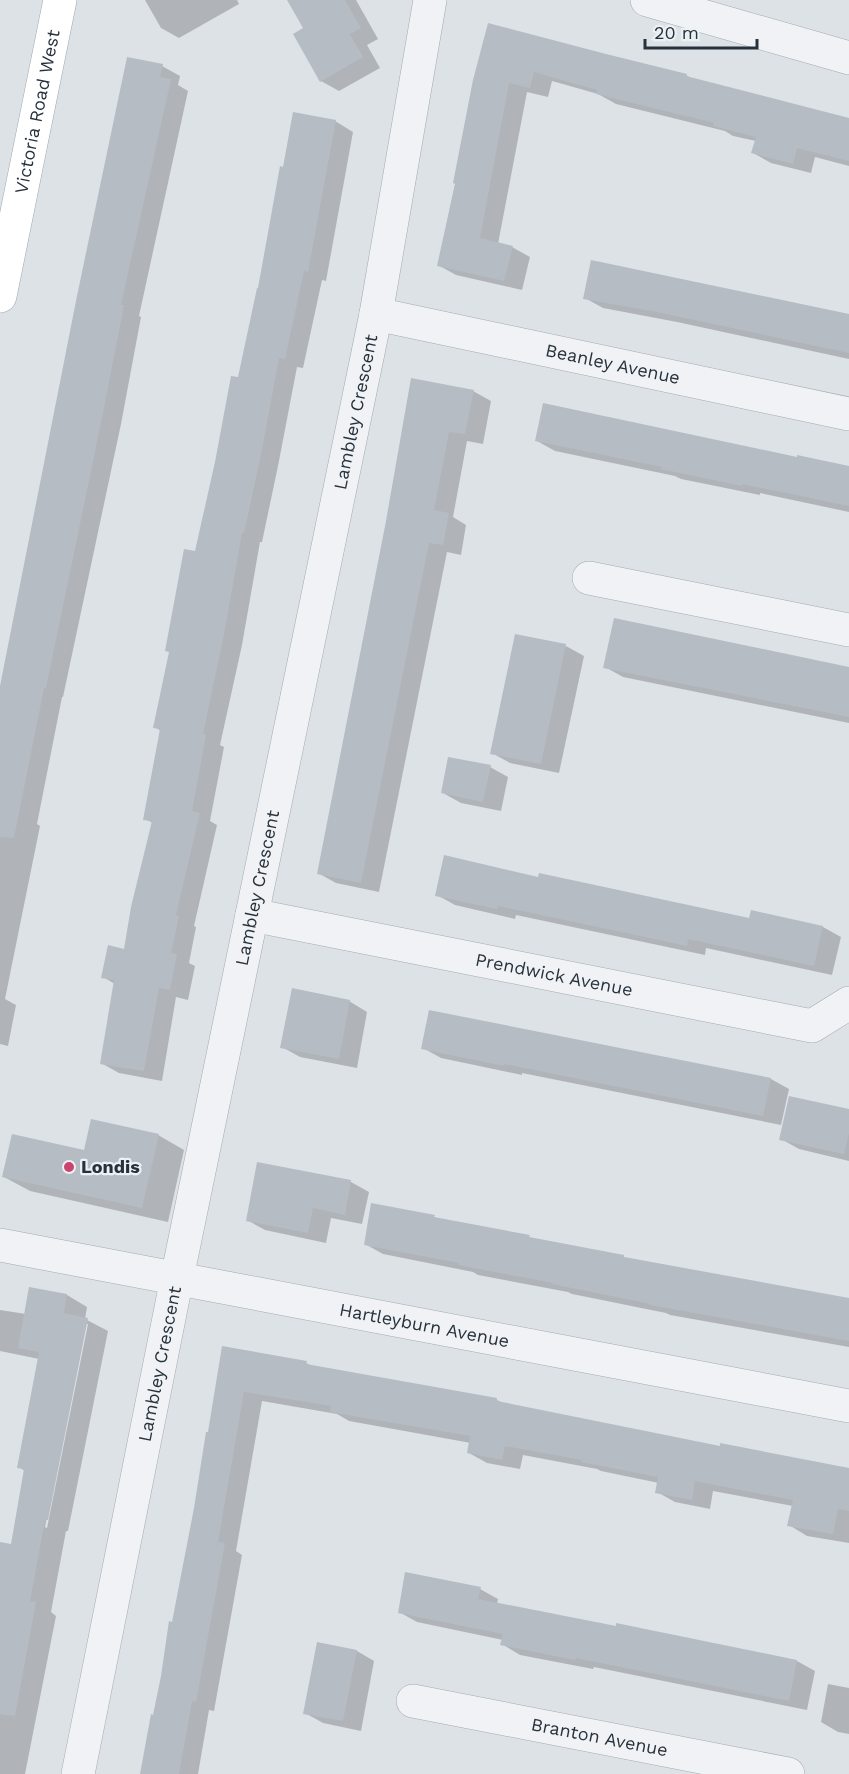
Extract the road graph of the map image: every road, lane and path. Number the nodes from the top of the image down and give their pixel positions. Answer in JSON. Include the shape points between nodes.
{"nodes":[{"id":1,"x":60,"y":0,"type":"edge"},
{"id":2,"x":430,"y":0,"type":"edge"},
{"id":3,"x":647,"y":0,"type":"edge"},
{"id":4,"x":849,"y":58,"type":"edge"},
{"id":5,"x":0,"y":296,"type":"edge"},
{"id":6,"x":376,"y":314,"type":"junction"},
{"id":7,"x":849,"y":414,"type":"edge"},
{"id":8,"x":589,"y":578,"type":"dead end"},
{"id":9,"x":849,"y":630,"type":"edge"},
{"id":10,"x":252,"y":915,"type":"junction"},
{"id":11,"x":849,"y":1003,"type":"edge"},
{"id":12,"x":0,"y":1245,"type":"edge"},
{"id":13,"x":177,"y":1278,"type":"junction"},
{"id":14,"x":849,"y":1406,"type":"edge"},
{"id":15,"x":413,"y":1701,"type":"dead end"},
{"id":16,"x":78,"y":1774,"type":"edge"},
{"id":17,"x":788,"y":1774,"type":"edge"}],
"edges":[{"from":1,"to":5,"type":"main road","name":"Victoria Road West"},
{"from":2,"to":6,"type":"street","name":"Lambley Crescent"},
{"from":3,"to":4,"type":"street"},
{"from":6,"to":7,"type":"street","name":"Beanley Avenue"},
{"from":6,"to":10,"type":"street","name":"Lambley Crescent"},
{"from":8,"to":9,"type":"street"},
{"from":10,"to":11,"type":"street","name":"Prendwick Avenue","via":[[812,1026]]},
{"from":10,"to":13,"type":"street","name":"Lambley Crescent"},
{"from":12,"to":13,"type":"street","name":"Hartleyburn Avenue"},
{"from":13,"to":14,"type":"street","name":"Hartleyburn Avenue"},
{"from":13,"to":16,"type":"street","name":"Lambley Crescent"},
{"from":15,"to":17,"type":"street","name":"Branton Avenue"}]}
